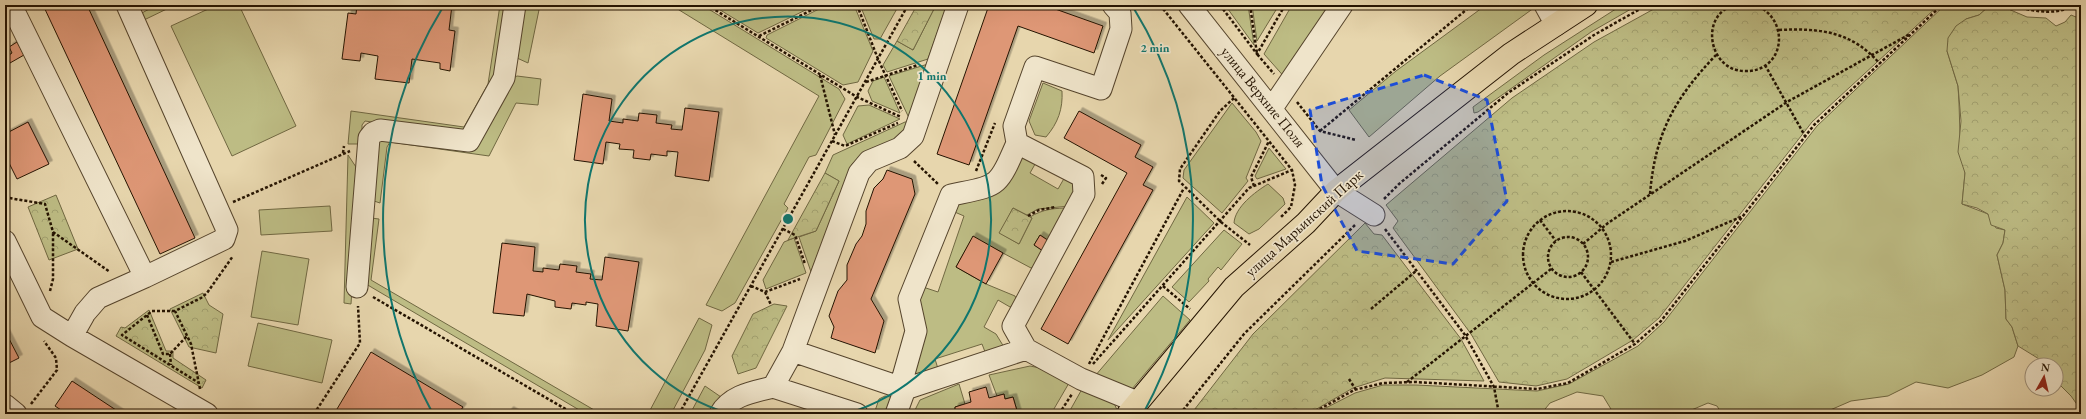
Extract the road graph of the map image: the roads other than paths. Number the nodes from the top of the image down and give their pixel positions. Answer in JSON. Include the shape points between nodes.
{"nodes":[{"id":1,"x":11,"y":5,"type":"edge"},
{"id":2,"x":127,"y":5,"type":"edge"},
{"id":3,"x":515,"y":5,"type":"edge"},
{"id":4,"x":958,"y":5,"type":"edge"},
{"id":5,"x":1113,"y":5,"type":"edge"},
{"id":6,"x":1189,"y":5,"type":"edge"},
{"id":7,"x":1342,"y":5,"type":"edge"},
{"id":8,"x":1545,"y":5,"type":"edge"},
{"id":9,"x":1586,"y":5,"type":"edge"},
{"id":10,"x":1556,"y":25,"type":"junction"},
{"id":11,"x":1272,"y":108,"type":"junction"},
{"id":12,"x":1017,"y":143,"type":"junction"},
{"id":13,"x":1336,"y":191,"type":"junction"},
{"id":14,"x":1372,"y":214,"type":"road end"},
{"id":15,"x":5,"y":240,"type":"edge"},
{"id":16,"x":145,"y":277,"type":"junction"},
{"id":17,"x":357,"y":287,"type":"road end"},
{"id":18,"x":72,"y":336,"type":"junction"},
{"id":19,"x":1026,"y":349,"type":"junction"},
{"id":20,"x":794,"y":351,"type":"junction"},
{"id":21,"x":773,"y":387,"type":"junction"},
{"id":22,"x":905,"y":389,"type":"junction"},
{"id":23,"x":5,"y":405,"type":"edge"},
{"id":24,"x":1132,"y":408,"type":"edge"},
{"id":25,"x":22,"y":412,"type":"edge"},
{"id":26,"x":205,"y":413,"type":"edge"},
{"id":27,"x":720,"y":414,"type":"edge"},
{"id":28,"x":857,"y":414,"type":"edge"},
{"id":29,"x":896,"y":414,"type":"edge"}],
"edges":[{"from":1,"to":16,"type":"street"},
{"from":2,"to":16,"type":"street","via":[[227,230],[224,239]]},
{"from":3,"to":17,"type":"street","via":[[504,78],[469,141],[380,130],[369,138]]},
{"from":4,"to":20,"type":"street","via":[[913,136],[900,148],[868,161],[859,173]]},
{"from":5,"to":12,"type":"street","via":[[1120,13],[1121,29],[1101,89],[1035,67],[1014,126]]},
{"from":6,"to":11,"type":"street","name":"улица Верхние Поля"},
{"from":7,"to":11,"type":"street"},
{"from":8,"to":10,"type":"street"},
{"from":9,"to":10,"type":"main road","name":"улица Марьинский Парк"},
{"from":10,"to":13,"type":"main road","name":"улица Марьинский Парк","via":[[1511,54]]},
{"from":11,"to":13,"type":"street","name":"улица Верхние Поля"},
{"from":12,"to":19,"type":"street","via":[[1083,177],[1084,194],[1012,326]]},
{"from":12,"to":22,"type":"street","via":[[1002,177],[991,187],[951,195],[909,299],[916,331],[904,377]]},
{"from":13,"to":14,"type":"street"},
{"from":13,"to":24,"type":"main road","name":"улица Марьинский Парк","via":[[1306,223],[1234,287]]},
{"from":15,"to":18,"type":"street","via":[[42,318]]},
{"from":16,"to":18,"type":"street","via":[[98,298],[85,313]]},
{"from":18,"to":26,"type":"street"},
{"from":19,"to":22,"type":"street"},
{"from":19,"to":24,"type":"street"},
{"from":20,"to":21,"type":"street"},
{"from":20,"to":22,"type":"street"},
{"from":21,"to":27,"type":"street","via":[[744,394],[725,405]]},
{"from":21,"to":28,"type":"street"},
{"from":22,"to":29,"type":"street"},
{"from":23,"to":25,"type":"street"}]}
